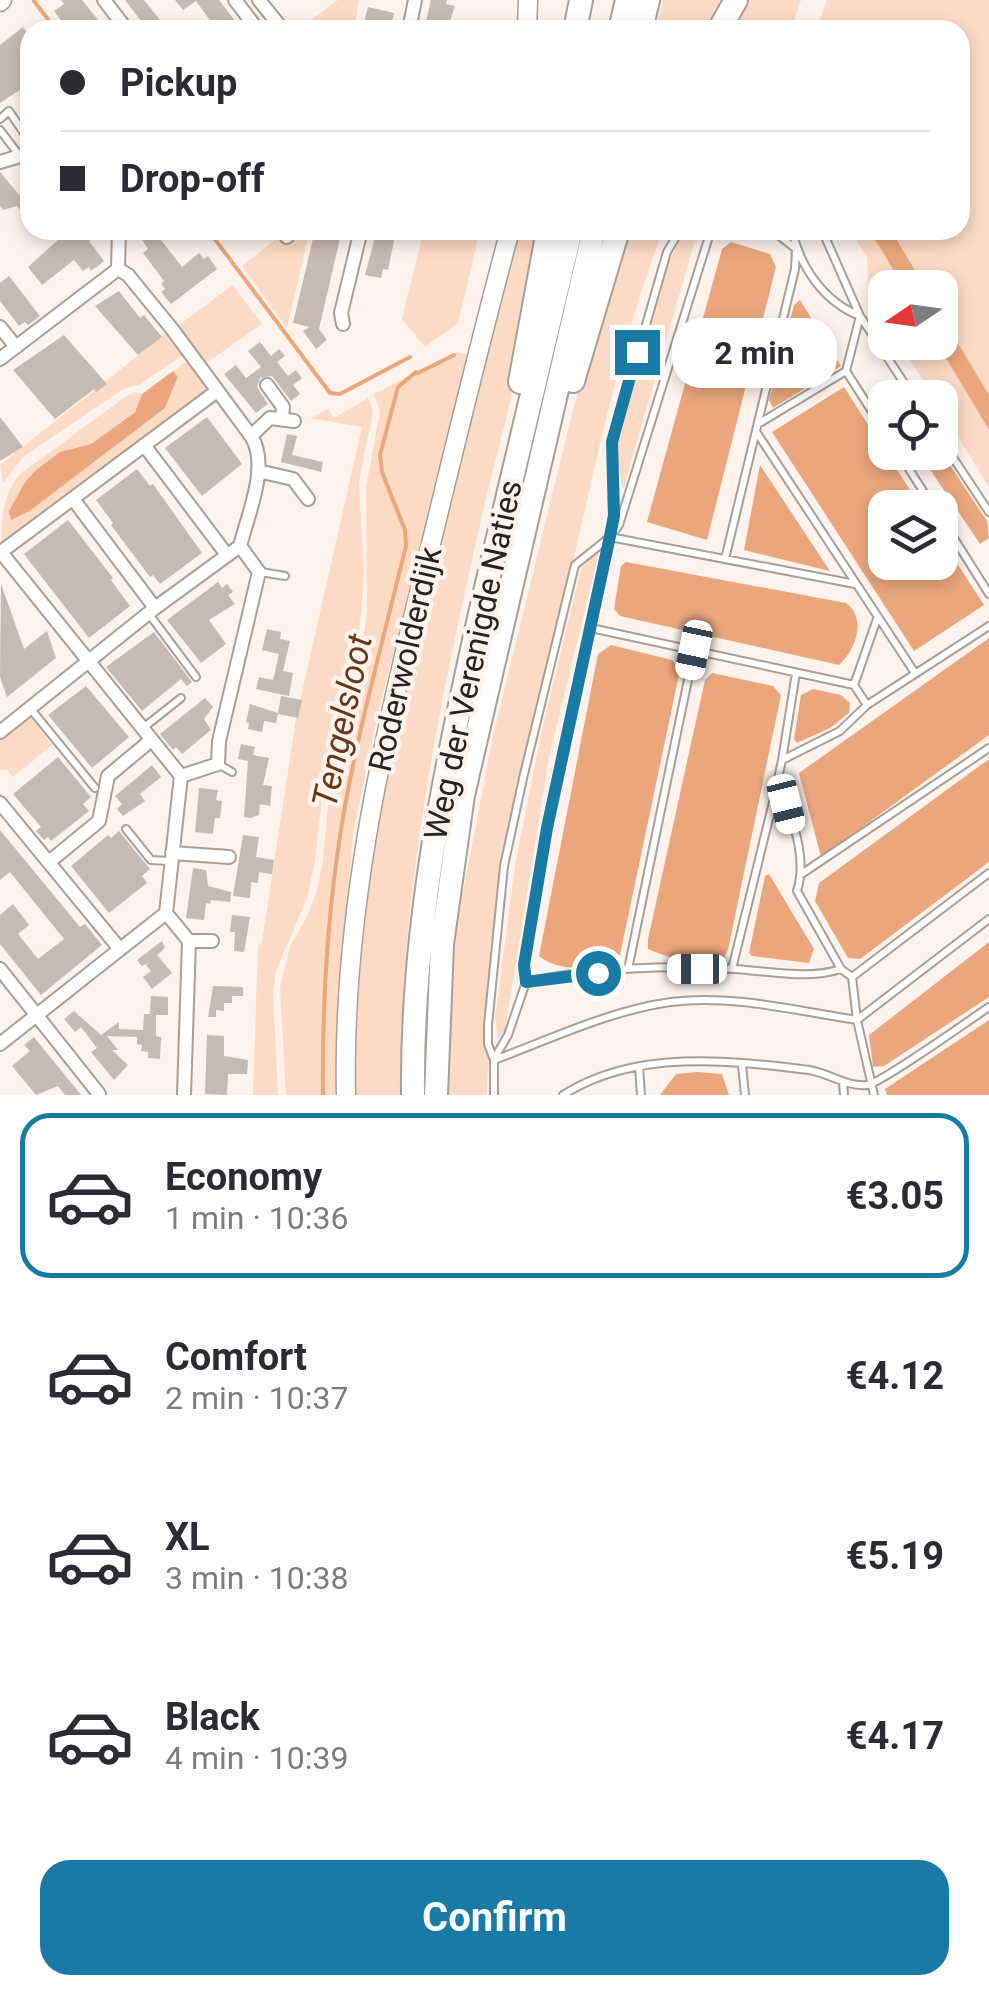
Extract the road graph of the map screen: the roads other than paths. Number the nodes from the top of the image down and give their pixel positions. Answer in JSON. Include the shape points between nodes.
{"nodes":[{"id":1,"x":104,"y":0,"type":"edge"},
{"id":2,"x":235,"y":0,"type":"edge"},
{"id":3,"x":119,"y":20,"type":"edge"},
{"id":4,"x":250,"y":20,"type":"edge"},
{"id":5,"x":0,"y":118,"type":"edge"},
{"id":6,"x":20,"y":122,"type":"edge"},
{"id":7,"x":0,"y":130,"type":"edge"},
{"id":8,"x":20,"y":150,"type":"edge"},
{"id":9,"x":119,"y":240,"type":"edge"},
{"id":10,"x":359,"y":240,"type":"edge"},
{"id":11,"x":507,"y":240,"type":"edge"},
{"id":12,"x":546,"y":240,"type":"edge"},
{"id":13,"x":569,"y":240,"type":"edge"},
{"id":14,"x":592,"y":240,"type":"edge"},
{"id":15,"x":615,"y":240,"type":"edge"},
{"id":16,"x":674,"y":240,"type":"edge"},
{"id":17,"x":707,"y":240,"type":"edge"},
{"id":18,"x":785,"y":240,"type":"edge"},
{"id":19,"x":794,"y":240,"type":"edge"},
{"id":20,"x":826,"y":240,"type":"edge"},
{"id":21,"x":796,"y":249,"type":"junction"},
{"id":22,"x":118,"y":269,"type":"junction"},
{"id":23,"x":860,"y":316,"type":"junction"},
{"id":24,"x":343,"y":324,"type":"dead end"},
{"id":25,"x":0,"y":327,"type":"edge"},
{"id":26,"x":16,"y":347,"type":"junction"},
{"id":27,"x":0,"y":359,"type":"edge"},
{"id":28,"x":846,"y":371,"type":"junction"},
{"id":29,"x":902,"y":380,"type":"edge"},
{"id":30,"x":267,"y":386,"type":"dead end"},
{"id":31,"x":217,"y":391,"type":"junction"},
{"id":32,"x":868,"y":405,"type":"edge"},
{"id":33,"x":757,"y":428,"type":"junction"},
{"id":34,"x":252,"y":436,"type":"junction"},
{"id":35,"x":144,"y":445,"type":"junction"},
{"id":36,"x":958,"y":465,"type":"edge"},
{"id":37,"x":258,"y":471,"type":"junction"},
{"id":38,"x":73,"y":499,"type":"junction"},
{"id":39,"x":308,"y":499,"type":"dead end"},
{"id":40,"x":989,"y":512,"type":"edge"},
{"id":41,"x":610,"y":536,"type":"junction"},
{"id":42,"x":958,"y":545,"type":"edge"},
{"id":43,"x":240,"y":546,"type":"junction"},
{"id":44,"x":0,"y":552,"type":"edge"},
{"id":45,"x":494,"y":554,"type":"junction"},
{"id":46,"x":227,"y":555,"type":"junction"},
{"id":47,"x":725,"y":559,"type":"junction"},
{"id":48,"x":259,"y":572,"type":"junction"},
{"id":49,"x":285,"y":576,"type":"dead end"},
{"id":50,"x":856,"y":584,"type":"junction"},
{"id":51,"x":989,"y":594,"type":"edge"},
{"id":52,"x":506,"y":604,"type":"junction"},
{"id":53,"x":152,"y":610,"type":"junction"},
{"id":54,"x":877,"y":619,"type":"junction"},
{"id":55,"x":989,"y":626,"type":"edge"},
{"id":56,"x":591,"y":628,"type":"junction"},
{"id":57,"x":694,"y":650,"type":"junction"},
{"id":58,"x":87,"y":661,"type":"junction"},
{"id":59,"x":796,"y":673,"type":"junction"},
{"id":60,"x":915,"y":674,"type":"junction"},
{"id":61,"x":196,"y":678,"type":"dead end"},
{"id":62,"x":854,"y":685,"type":"junction"},
{"id":63,"x":181,"y":698,"type":"dead end"},
{"id":64,"x":867,"y":705,"type":"junction"},
{"id":65,"x":30,"y":708,"type":"junction"},
{"id":66,"x":141,"y":729,"type":"junction"},
{"id":67,"x":0,"y":732,"type":"edge"},
{"id":68,"x":150,"y":742,"type":"junction"},
{"id":69,"x":989,"y":748,"type":"edge"},
{"id":70,"x":782,"y":760,"type":"junction"},
{"id":71,"x":218,"y":764,"type":"junction"},
{"id":72,"x":232,"y":772,"type":"dead end"},
{"id":73,"x":180,"y":776,"type":"junction"},
{"id":74,"x":95,"y":788,"type":"dead end"},
{"id":75,"x":776,"y":788,"type":"junction"},
{"id":76,"x":0,"y":803,"type":"edge"},
{"id":77,"x":126,"y":828,"type":"dead end"},
{"id":78,"x":172,"y":857,"type":"junction"},
{"id":79,"x":229,"y":858,"type":"dead end"},
{"id":80,"x":49,"y":862,"type":"junction"},
{"id":81,"x":802,"y":873,"type":"junction"},
{"id":82,"x":989,"y":873,"type":"edge"},
{"id":83,"x":166,"y":913,"type":"junction"},
{"id":84,"x":989,"y":919,"type":"edge"},
{"id":85,"x":190,"y":941,"type":"junction"},
{"id":86,"x":212,"y":942,"type":"dead end"},
{"id":87,"x":118,"y":948,"type":"junction"},
{"id":88,"x":732,"y":968,"type":"junction"},
{"id":89,"x":628,"y":969,"type":"junction"},
{"id":90,"x":842,"y":969,"type":"junction"},
{"id":91,"x":0,"y":970,"type":"edge"},
{"id":92,"x":852,"y":977,"type":"junction"},
{"id":93,"x":526,"y":982,"type":"junction"},
{"id":94,"x":989,"y":1007,"type":"edge"},
{"id":95,"x":36,"y":1015,"type":"junction"},
{"id":96,"x":857,"y":1020,"type":"junction"},
{"id":97,"x":0,"y":1044,"type":"edge"},
{"id":98,"x":494,"y":1060,"type":"junction"},
{"id":99,"x":742,"y":1065,"type":"junction"},
{"id":100,"x":639,"y":1066,"type":"junction"},
{"id":101,"x":843,"y":1082,"type":"junction"},
{"id":102,"x":870,"y":1085,"type":"junction"},
{"id":103,"x":99,"y":1094,"type":"edge"},
{"id":104,"x":184,"y":1095,"type":"edge"},
{"id":105,"x":346,"y":1095,"type":"edge"},
{"id":106,"x":413,"y":1095,"type":"edge"},
{"id":107,"x":436,"y":1095,"type":"edge"},
{"id":108,"x":494,"y":1095,"type":"edge"},
{"id":109,"x":563,"y":1095,"type":"edge"},
{"id":110,"x":641,"y":1095,"type":"edge"},
{"id":111,"x":745,"y":1095,"type":"edge"},
{"id":112,"x":844,"y":1095,"type":"edge"},
{"id":113,"x":874,"y":1095,"type":"edge"}],
"edges":[{"from":1,"to":3,"type":"street"},
{"from":2,"to":4,"type":"street"},
{"from":5,"to":6,"type":"lane","via":[[9,112]]},
{"from":7,"to":8,"type":"lane"},
{"from":9,"to":22,"type":"street"},
{"from":10,"to":24,"type":"street"},
{"from":11,"to":105,"type":"street","name":"Roderwolderdijk","via":[[372,801],[348,969]]},
{"from":12,"to":45,"type":"highway"},
{"from":13,"to":45,"type":"highway","name":"Weg der Verenigde Naties"},
{"from":14,"to":52,"type":"highway","name":"Weg der Verenigde Naties"},
{"from":15,"to":52,"type":"highway"},
{"from":16,"to":41,"type":"lane","via":[[612,442]]},
{"from":17,"to":41,"type":"lane"},
{"from":18,"to":21,"type":"lane"},
{"from":19,"to":21,"type":"lane"},
{"from":20,"to":23,"type":"lane"},
{"from":21,"to":23,"type":"lane","via":[[812,279]]},
{"from":21,"to":33,"type":"lane"},
{"from":22,"to":26,"type":"street"},
{"from":22,"to":31,"type":"street"},
{"from":23,"to":28,"type":"lane"},
{"from":23,"to":29,"type":"lane"},
{"from":25,"to":26,"type":"street"},
{"from":26,"to":27,"type":"street"},
{"from":28,"to":32,"type":"lane"},
{"from":28,"to":33,"type":"lane"},
{"from":30,"to":34,"type":"street","via":[[288,420],[270,418]]},
{"from":31,"to":34,"type":"street"},
{"from":31,"to":35,"type":"street"},
{"from":33,"to":47,"type":"lane"},
{"from":33,"to":50,"type":"lane"},
{"from":34,"to":37,"type":"street"},
{"from":35,"to":38,"type":"street"},
{"from":35,"to":46,"type":"street"},
{"from":36,"to":40,"type":"lane"},
{"from":37,"to":39,"type":"street","via":[[293,479]]},
{"from":37,"to":43,"type":"street"},
{"from":38,"to":44,"type":"street"},
{"from":38,"to":53,"type":"street"},
{"from":41,"to":47,"type":"lane"},
{"from":41,"to":56,"type":"lane"},
{"from":41,"to":98,"type":"lane","via":[[575,566],[524,774],[504,866],[488,1044]]},
{"from":42,"to":51,"type":"lane"},
{"from":43,"to":46,"type":"street"},
{"from":43,"to":48,"type":"street"},
{"from":44,"to":58,"type":"street"},
{"from":45,"to":106,"type":"highway","name":"Weg der Verenigde Naties","via":[[436,823],[419,959]]},
{"from":46,"to":53,"type":"street"},
{"from":47,"to":50,"type":"lane"},
{"from":48,"to":49,"type":"lane"},
{"from":48,"to":71,"type":"street"},
{"from":50,"to":54,"type":"lane"},
{"from":52,"to":107,"type":"highway","name":"Weg der Verenigde Naties","via":[[454,845]]},
{"from":53,"to":58,"type":"street"},
{"from":53,"to":61,"type":"lane"},
{"from":54,"to":60,"type":"lane"},
{"from":54,"to":62,"type":"lane"},
{"from":55,"to":60,"type":"lane"},
{"from":56,"to":57,"type":"lane"},
{"from":56,"to":93,"type":"lane","via":[[547,828]]},
{"from":57,"to":59,"type":"lane"},
{"from":57,"to":89,"type":"lane"},
{"from":58,"to":65,"type":"street"},
{"from":58,"to":66,"type":"street"},
{"from":59,"to":62,"type":"lane"},
{"from":59,"to":70,"type":"lane"},
{"from":60,"to":64,"type":"lane"},
{"from":62,"to":64,"type":"lane"},
{"from":63,"to":66,"type":"lane"},
{"from":64,"to":70,"type":"lane","via":[[840,731]]},
{"from":65,"to":67,"type":"street"},
{"from":65,"to":74,"type":"lane"},
{"from":66,"to":68,"type":"street"},
{"from":68,"to":73,"type":"street"},
{"from":68,"to":80,"type":"street","via":[[108,776],[99,821]]},
{"from":69,"to":81,"type":"lane"},
{"from":70,"to":75,"type":"lane"},
{"from":71,"to":72,"type":"lane"},
{"from":71,"to":73,"type":"street"},
{"from":73,"to":78,"type":"street"},
{"from":75,"to":81,"type":"lane"},
{"from":75,"to":88,"type":"lane"},
{"from":76,"to":80,"type":"street"},
{"from":77,"to":78,"type":"lane","via":[[151,860]]},
{"from":78,"to":79,"type":"street"},
{"from":78,"to":83,"type":"street"},
{"from":80,"to":87,"type":"street"},
{"from":81,"to":90,"type":"lane","via":[[797,891]]},
{"from":82,"to":92,"type":"lane"},
{"from":83,"to":85,"type":"street"},
{"from":83,"to":87,"type":"street"},
{"from":84,"to":96,"type":"lane"},
{"from":85,"to":86,"type":"street"},
{"from":85,"to":104,"type":"street"},
{"from":87,"to":95,"type":"street"},
{"from":88,"to":89,"type":"lane"},
{"from":88,"to":90,"type":"lane","via":[[817,977]]},
{"from":89,"to":93,"type":"lane"},
{"from":90,"to":92,"type":"lane"},
{"from":91,"to":95,"type":"street"},
{"from":92,"to":96,"type":"lane"},
{"from":93,"to":98,"type":"lane"},
{"from":94,"to":102,"type":"lane"},
{"from":95,"to":97,"type":"street"},
{"from":95,"to":103,"type":"street"},
{"from":96,"to":98,"type":"lane","via":[[718,1000],[672,1002]]},
{"from":96,"to":102,"type":"lane"},
{"from":98,"to":108,"type":"lane"},
{"from":99,"to":100,"type":"lane","via":[[686,1060]]},
{"from":99,"to":101,"type":"lane","via":[[814,1071]]},
{"from":99,"to":111,"type":"lane"},
{"from":100,"to":109,"type":"lane"},
{"from":100,"to":110,"type":"lane"},
{"from":101,"to":102,"type":"lane"},
{"from":101,"to":112,"type":"lane"},
{"from":102,"to":113,"type":"lane"}]}
